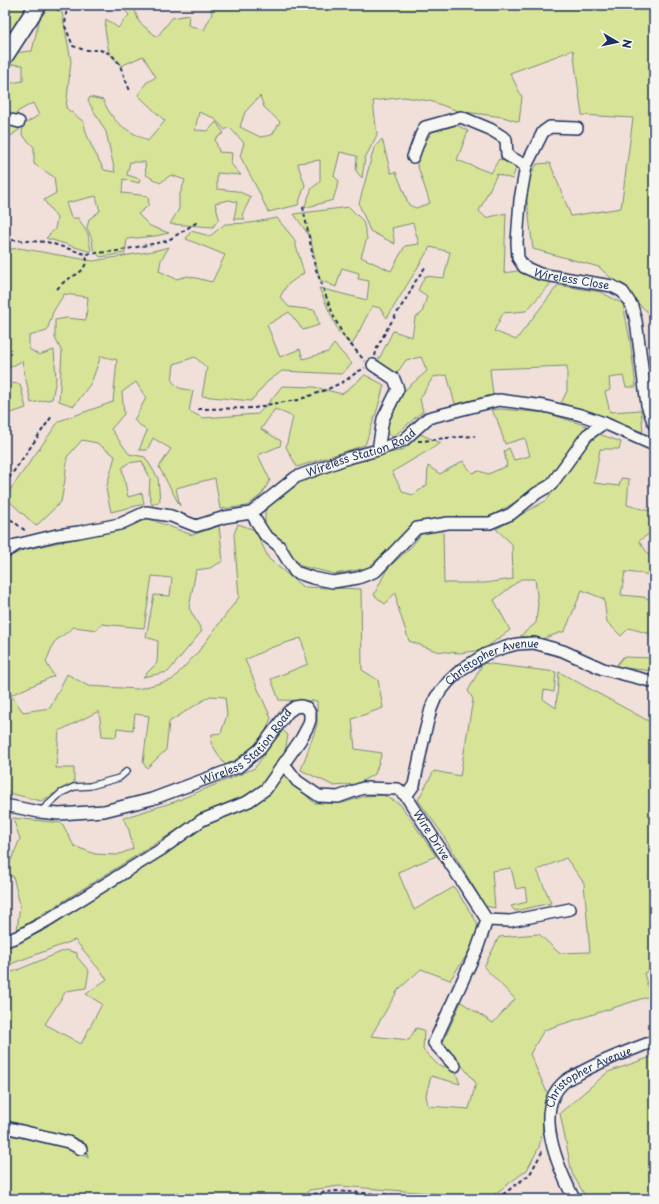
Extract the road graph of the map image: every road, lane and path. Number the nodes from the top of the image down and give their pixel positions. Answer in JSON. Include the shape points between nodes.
{"nodes":[{"id":1,"x":38,"y":5,"type":"edge"},
{"id":2,"x":67,"y":5,"type":"edge"},
{"id":3,"x":5,"y":56,"type":"edge"},
{"id":4,"x":130,"y":91,"type":"dead end"},
{"id":5,"x":5,"y":120,"type":"edge"},
{"id":6,"x":19,"y":122,"type":"dead end"},
{"id":7,"x":577,"y":128,"type":"dead end"},
{"id":8,"x":413,"y":157,"type":"dead end"},
{"id":9,"x":526,"y":166,"type":"junction"},
{"id":10,"x":303,"y":207,"type":"dead end"},
{"id":11,"x":199,"y":221,"type":"dead end"},
{"id":12,"x":5,"y":241,"type":"edge"},
{"id":13,"x":85,"y":254,"type":"junction"},
{"id":14,"x":426,"y":266,"type":"dead end"},
{"id":15,"x":57,"y":289,"type":"dead end"},
{"id":16,"x":373,"y":365,"type":"junction"},
{"id":17,"x":198,"y":409,"type":"dead end"},
{"id":18,"x":52,"y":416,"type":"dead end"},
{"id":19,"x":604,"y":423,"type":"junction"},
{"id":20,"x":654,"y":424,"type":"edge"},
{"id":21,"x":475,"y":436,"type":"dead end"},
{"id":22,"x":404,"y":440,"type":"junction"},
{"id":23,"x":654,"y":445,"type":"edge"},
{"id":24,"x":378,"y":450,"type":"junction"},
{"id":25,"x":5,"y":484,"type":"edge"},
{"id":26,"x":251,"y":513,"type":"junction"},
{"id":27,"x":5,"y":515,"type":"edge"},
{"id":28,"x":37,"y":540,"type":"junction"},
{"id":29,"x":5,"y":552,"type":"edge"},
{"id":30,"x":654,"y":682,"type":"edge"},
{"id":31,"x":284,"y":764,"type":"junction"},
{"id":32,"x":127,"y":771,"type":"dead end"},
{"id":33,"x":406,"y":796,"type":"junction"},
{"id":34,"x":5,"y":805,"type":"edge"},
{"id":35,"x":39,"y":812,"type":"junction"},
{"id":36,"x":570,"y":909,"type":"dead end"},
{"id":37,"x":8,"y":919,"type":"dead end"},
{"id":38,"x":487,"y":920,"type":"junction"},
{"id":39,"x":5,"y":921,"type":"edge"},
{"id":40,"x":5,"y":941,"type":"edge"},
{"id":41,"x":654,"y":1041,"type":"edge"},
{"id":42,"x":455,"y":1066,"type":"dead end"},
{"id":43,"x":5,"y":1127,"type":"edge"},
{"id":44,"x":81,"y":1149,"type":"dead end"},
{"id":45,"x":544,"y":1150,"type":"dead end"},
{"id":46,"x":309,"y":1199,"type":"edge"},
{"id":47,"x":448,"y":1199,"type":"edge"},
{"id":48,"x":497,"y":1199,"type":"edge"},
{"id":49,"x":574,"y":1199,"type":"edge"}],
"edges":[{"from":1,"to":3,"type":"main road"},
{"from":2,"to":4,"type":"path","via":[[65,26],[73,46],[111,54],[119,63]]},
{"from":5,"to":6,"type":"street"},
{"from":7,"to":9,"type":"street","name":"Wireless Close","via":[[550,126],[543,132]]},
{"from":8,"to":9,"type":"street","via":[[425,127],[461,117],[506,139],[507,155]]},
{"from":9,"to":20,"type":"street","name":"Wireless Close","via":[[520,200],[518,258],[524,267],[540,274],[612,286],[623,292],[632,306],[636,321],[648,405]]},
{"from":10,"to":16,"type":"path","via":[[315,267],[334,317],[344,337]]},
{"from":11,"to":13,"type":"path","via":[[167,241],[117,251]]},
{"from":12,"to":13,"type":"path","via":[[47,242]]},
{"from":13,"to":15,"type":"path","via":[[87,260],[84,268]]},
{"from":14,"to":16,"type":"path","via":[[377,348]]},
{"from":16,"to":17,"type":"path","via":[[345,381],[298,400],[255,408]]},
{"from":16,"to":24,"type":"street","via":[[394,379],[398,389],[383,419]]},
{"from":18,"to":25,"type":"path"},
{"from":19,"to":22,"type":"street","name":"Wireless Station Road","via":[[544,406],[499,400],[428,418]]},
{"from":19,"to":23,"type":"street","name":"Wireless Station Road"},
{"from":19,"to":26,"type":"street","via":[[587,435],[551,485],[511,514],[490,523],[448,523],[417,528],[376,571],[358,578],[333,582],[295,572]]},
{"from":21,"to":22,"type":"path","via":[[424,441]]},
{"from":22,"to":24,"type":"street","name":"Wireless Station Road"},
{"from":24,"to":26,"type":"street","name":"Wireless Station Road","via":[[296,477]]},
{"from":26,"to":28,"type":"street","name":"Wireless Station Road","via":[[225,517],[196,526],[171,516],[146,512],[120,524]]},
{"from":27,"to":28,"type":"path"},
{"from":28,"to":29,"type":"street","name":"Wireless Station Road","via":[[16,545]]},
{"from":30,"to":33,"type":"street","name":"Christopher Avenue","via":[[603,669],[563,651],[534,643],[486,654],[462,669],[436,697],[425,732],[414,785]]},
{"from":31,"to":33,"type":"street","via":[[297,781],[319,796],[338,798],[363,788],[398,789]]},
{"from":31,"to":35,"type":"street","name":"Wireless Station Road","via":[[301,740],[310,720],[310,713],[302,706],[288,712],[260,749],[238,767],[152,799],[104,811],[59,814]]},
{"from":31,"to":40,"type":"street","name":"Wireless Station Road","via":[[266,789],[249,801],[202,820],[162,849],[46,922]]},
{"from":32,"to":35,"type":"lane","via":[[119,778],[90,786],[74,787],[61,793]]},
{"from":33,"to":38,"type":"street","name":"Wire Drive"},
{"from":34,"to":35,"type":"street","name":"Wireless Station Road"},
{"from":36,"to":38,"type":"street","via":[[510,921]]},
{"from":37,"to":39,"type":"path"},
{"from":38,"to":42,"type":"street","via":[[477,949],[434,1043]]},
{"from":41,"to":49,"type":"street","name":"Christopher Avenue","via":[[583,1071],[562,1084],[554,1096],[548,1119],[551,1139]]},
{"from":43,"to":44,"type":"street","via":[[68,1142]]},
{"from":45,"to":48,"type":"path","via":[[530,1174]]},
{"from":46,"to":47,"type":"path","via":[[312,1194],[336,1190]]}]}
